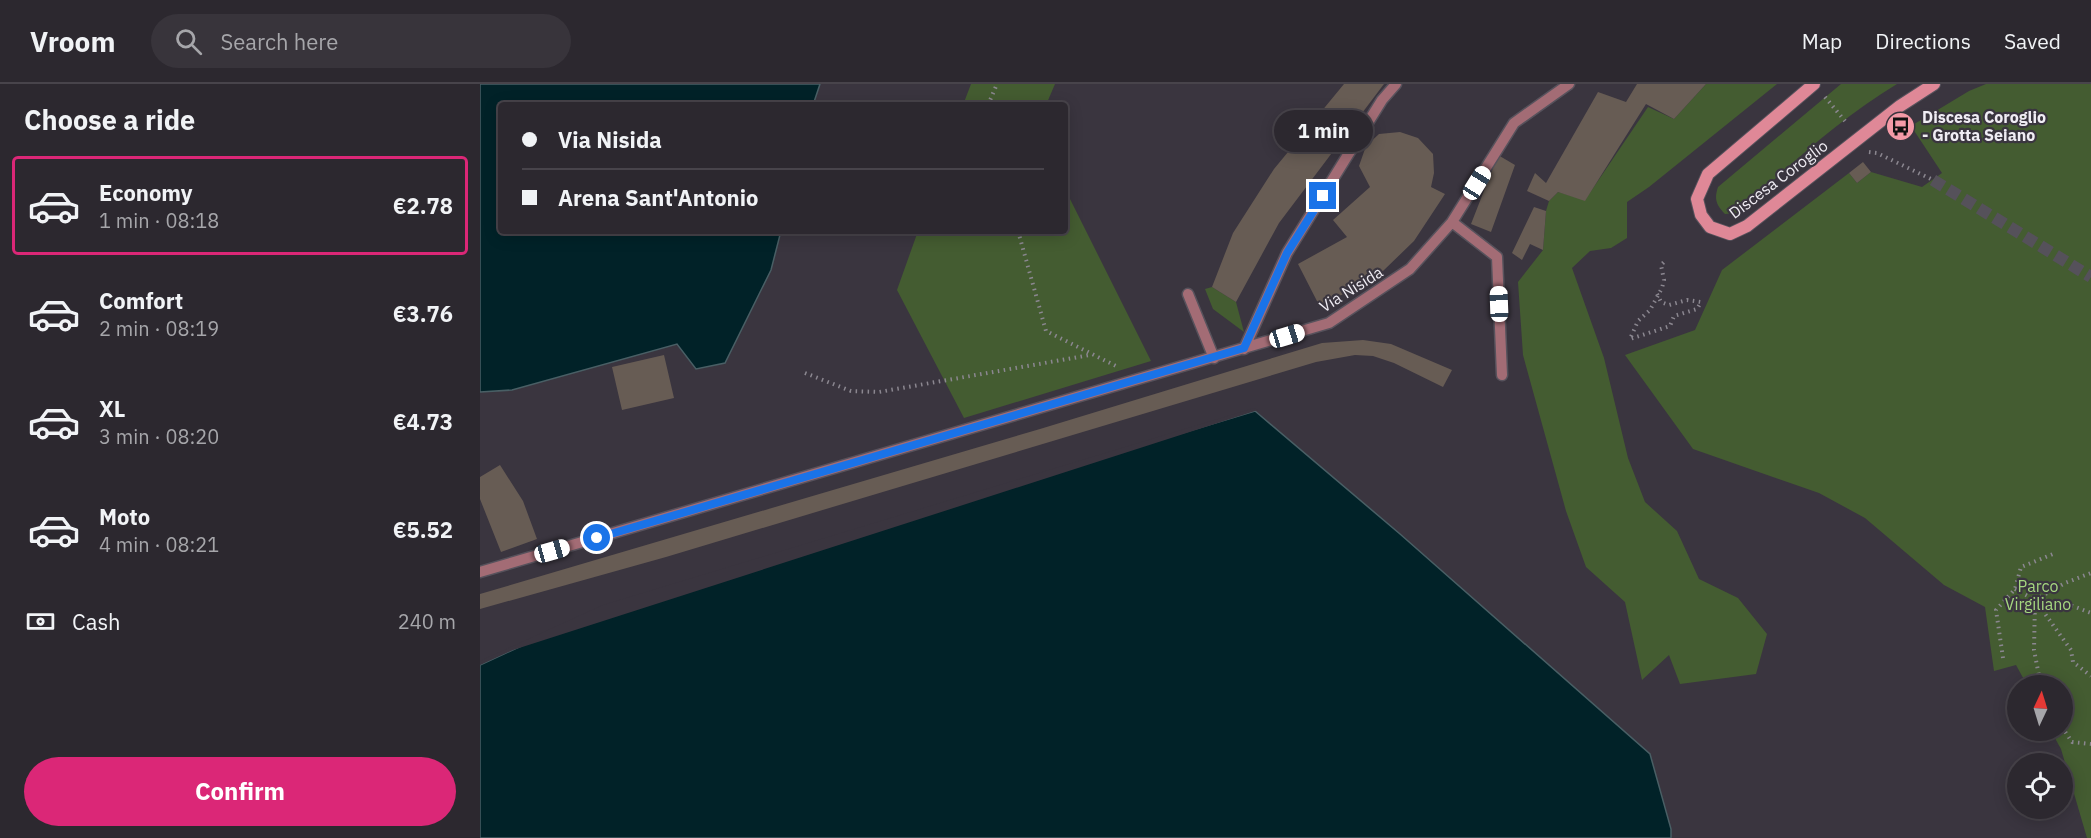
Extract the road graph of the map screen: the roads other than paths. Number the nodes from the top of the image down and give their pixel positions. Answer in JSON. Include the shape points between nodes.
{"nodes":[{"id":1,"x":1396,"y":84,"type":"edge"},
{"id":2,"x":1569,"y":84,"type":"edge"},
{"id":3,"x":1814,"y":84,"type":"edge"},
{"id":4,"x":1934,"y":84,"type":"edge"},
{"id":5,"x":1452,"y":222,"type":"junction"},
{"id":6,"x":1188,"y":294,"type":"dead end"},
{"id":7,"x":1244,"y":348,"type":"junction"},
{"id":8,"x":1214,"y":358,"type":"junction"},
{"id":9,"x":1502,"y":375,"type":"dead end"},
{"id":10,"x":480,"y":572,"type":"edge"}],
"edges":[{"from":1,"to":7,"type":"lane","via":[[1382,100],[1287,253]]},
{"from":2,"to":5,"type":"lane","name":"Via Nisida","via":[[1514,123]]},
{"from":3,"to":4,"type":"street","name":"Discesa Coroglio","via":[[1708,174],[1697,199],[1701,215],[1710,227],[1730,234],[1747,226],[1900,106]]},
{"from":5,"to":7,"type":"lane","name":"Via Nisida","via":[[1410,269],[1329,322]]},
{"from":5,"to":9,"type":"lane","via":[[1497,257]]},
{"from":6,"to":8,"type":"lane"},
{"from":7,"to":8,"type":"lane","name":"Via Nisida"},
{"from":8,"to":10,"type":"lane","name":"Via Nisida"}]}
